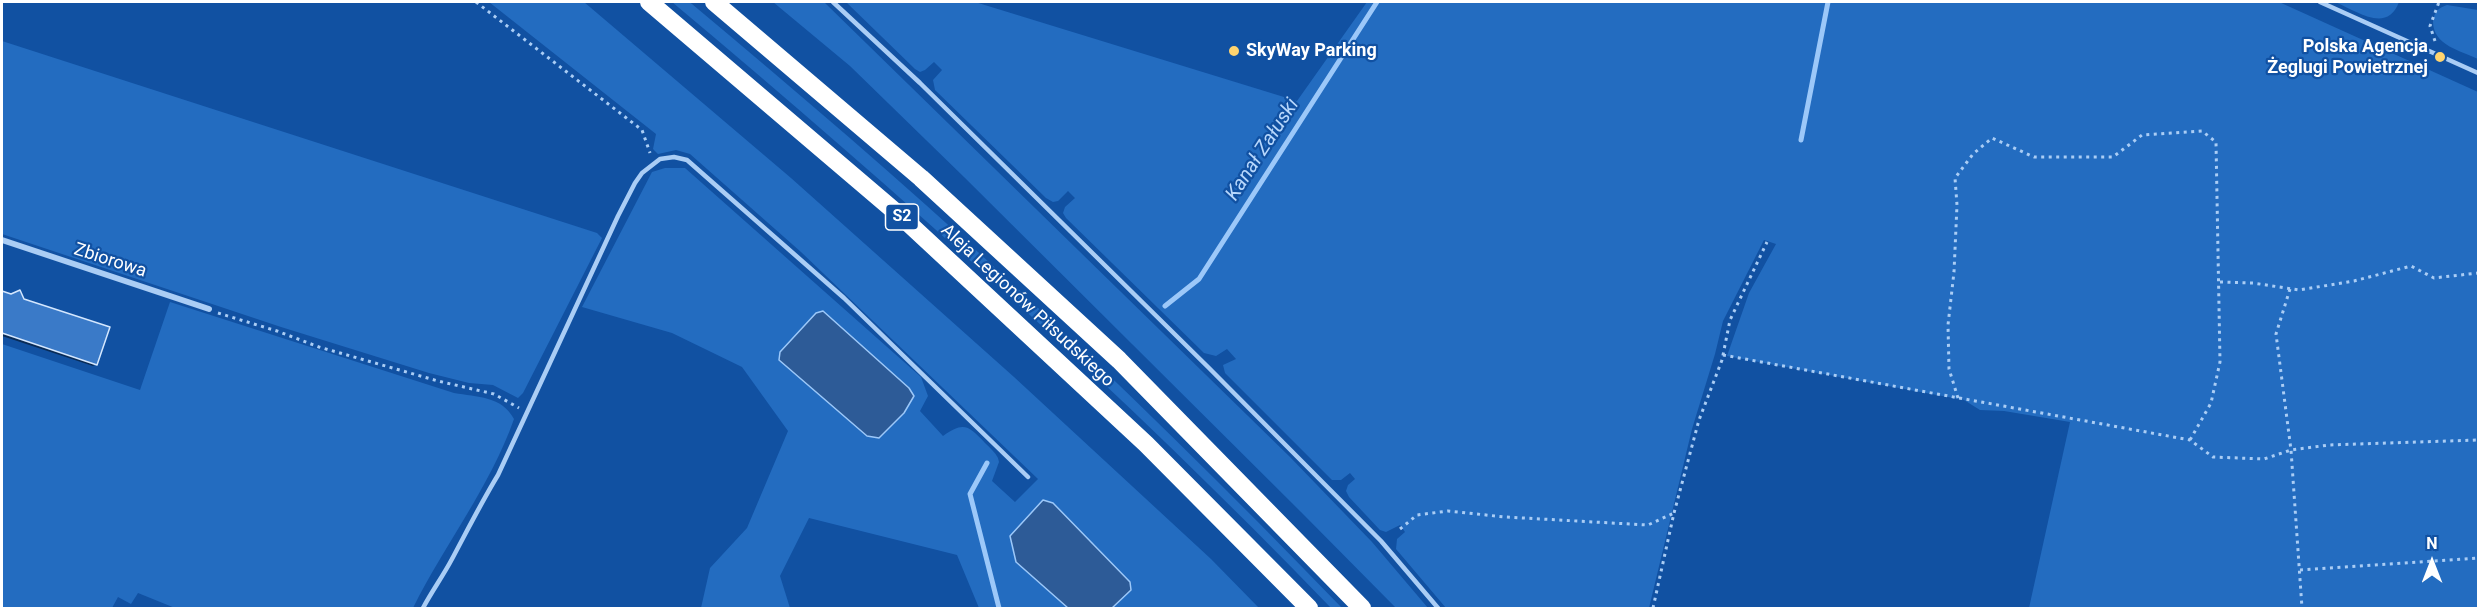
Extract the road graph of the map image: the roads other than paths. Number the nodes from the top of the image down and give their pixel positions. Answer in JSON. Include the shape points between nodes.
{"nodes":[{"id":1,"x":649,"y":2,"type":"edge"},
{"id":2,"x":714,"y":2,"type":"edge"},
{"id":3,"x":832,"y":2,"type":"edge"},
{"id":4,"x":2320,"y":2,"type":"edge"},
{"id":5,"x":2478,"y":73,"type":"edge"},
{"id":6,"x":2,"y":240,"type":"edge"},
{"id":7,"x":209,"y":309,"type":"road end"},
{"id":8,"x":1028,"y":477,"type":"dead end"},
{"id":9,"x":423,"y":609,"type":"edge"},
{"id":10,"x":1309,"y":609,"type":"edge"},
{"id":11,"x":1362,"y":609,"type":"edge"},
{"id":12,"x":1438,"y":609,"type":"edge"}],
"edges":[{"from":1,"to":10,"type":"highway","name":"Aleja Legionów Piłsudskiego","number":"S2","via":[[905,220],[1146,444]]},
{"from":2,"to":11,"type":"highway","name":"Aleja Legionów Piłsudskiego","number":"S2","via":[[921,177],[1119,360]]},
{"from":3,"to":12,"type":"lane","via":[[920,83],[1226,385],[1381,541]]},
{"from":4,"to":5,"type":"lane"},
{"from":6,"to":7,"type":"street","name":"Zbiorowa"},
{"from":8,"to":9,"type":"lane","via":[[844,298],[687,160],[674,157],[653,163],[635,183],[498,475]]}]}
